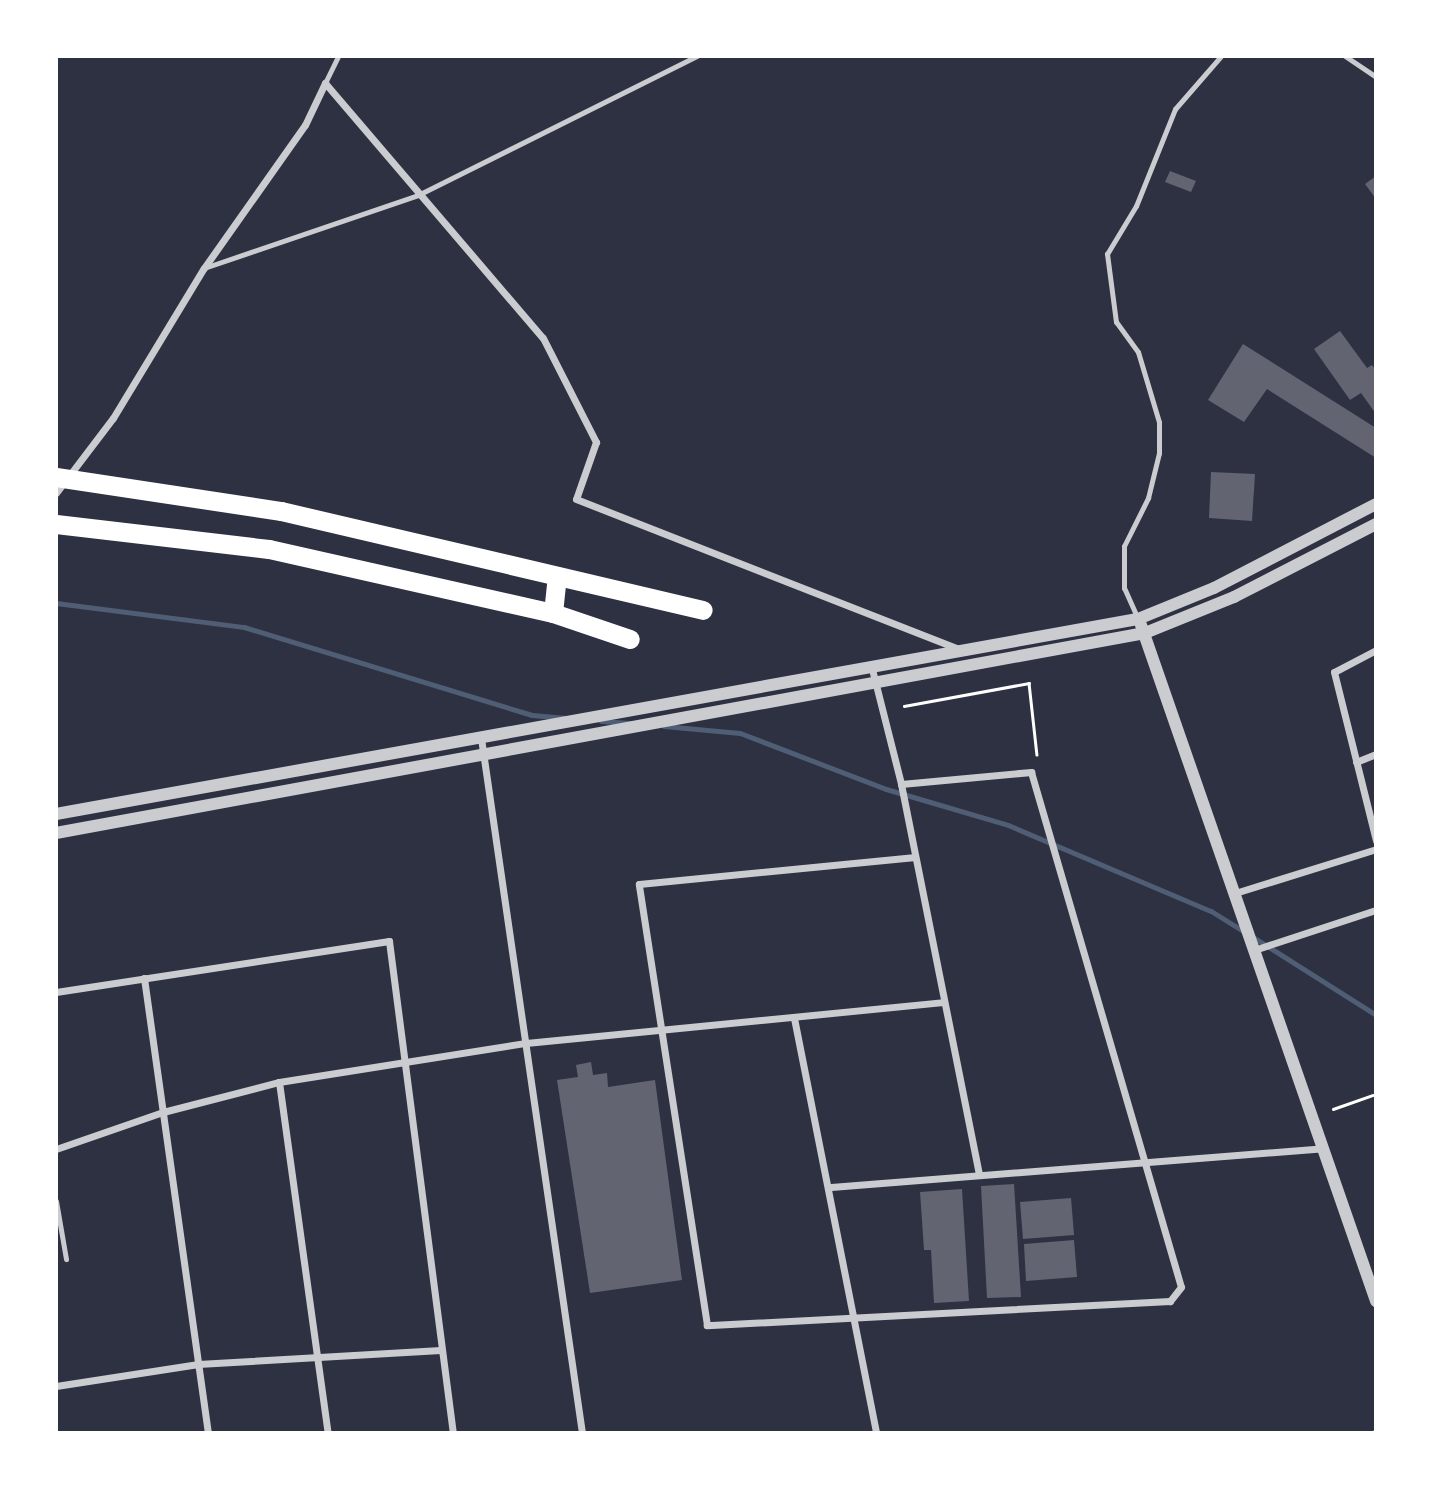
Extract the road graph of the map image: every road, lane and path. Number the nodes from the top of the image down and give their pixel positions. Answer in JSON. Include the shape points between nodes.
{"nodes":[{"id":1,"x":338,"y":56,"type":"edge"},
{"id":2,"x":697,"y":56,"type":"edge"},
{"id":3,"x":1221,"y":56,"type":"edge"},
{"id":4,"x":1345,"y":56,"type":"edge"},
{"id":5,"x":1376,"y":77,"type":"edge"},
{"id":6,"x":325,"y":83,"type":"junction"},
{"id":7,"x":418,"y":195,"type":"junction"},
{"id":8,"x":204,"y":268,"type":"junction"},
{"id":9,"x":56,"y":477,"type":"edge"},
{"id":10,"x":56,"y":493,"type":"edge"},
{"id":11,"x":1376,"y":505,"type":"edge"},
{"id":12,"x":56,"y":524,"type":"edge"},
{"id":13,"x":1376,"y":524,"type":"edge"},
{"id":14,"x":557,"y":576,"type":"junction"},
{"id":15,"x":703,"y":610,"type":"dead end"},
{"id":16,"x":553,"y":613,"type":"junction"},
{"id":17,"x":1138,"y":619,"type":"junction"},
{"id":18,"x":1145,"y":633,"type":"junction"},
{"id":19,"x":630,"y":639,"type":"dead end"},
{"id":20,"x":1376,"y":650,"type":"edge"},
{"id":21,"x":967,"y":652,"type":"junction"},
{"id":22,"x":872,"y":669,"type":"junction"},
{"id":23,"x":875,"y":683,"type":"junction"},
{"id":24,"x":904,"y":706,"type":"dead end"},
{"id":25,"x":481,"y":738,"type":"junction"},
{"id":26,"x":1376,"y":754,"type":"edge"},
{"id":27,"x":484,"y":755,"type":"junction"},
{"id":28,"x":1037,"y":755,"type":"dead end"},
{"id":29,"x":1356,"y":762,"type":"junction"},
{"id":30,"x":901,"y":784,"type":"junction"},
{"id":31,"x":56,"y":814,"type":"edge"},
{"id":32,"x":56,"y":833,"type":"edge"},
{"id":33,"x":1376,"y":841,"type":"edge"},
{"id":34,"x":1376,"y":849,"type":"edge"},
{"id":35,"x":913,"y":857,"type":"junction"},
{"id":36,"x":1235,"y":893,"type":"junction"},
{"id":37,"x":1376,"y":910,"type":"edge"},
{"id":38,"x":1254,"y":950,"type":"junction"},
{"id":39,"x":144,"y":978,"type":"junction"},
{"id":40,"x":56,"y":992,"type":"edge"},
{"id":41,"x":943,"y":1002,"type":"junction"},
{"id":42,"x":794,"y":1018,"type":"junction"},
{"id":43,"x":660,"y":1031,"type":"junction"},
{"id":44,"x":526,"y":1043,"type":"junction"},
{"id":45,"x":404,"y":1062,"type":"junction"},
{"id":46,"x":279,"y":1082,"type":"junction"},
{"id":47,"x":1373,"y":1095,"type":"dead end"},
{"id":48,"x":1333,"y":1109,"type":"dead end"},
{"id":49,"x":163,"y":1112,"type":"junction"},
{"id":50,"x":1323,"y":1148,"type":"junction"},
{"id":51,"x":56,"y":1149,"type":"edge"},
{"id":52,"x":1147,"y":1164,"type":"junction"},
{"id":53,"x":979,"y":1174,"type":"junction"},
{"id":54,"x":831,"y":1187,"type":"junction"},
{"id":55,"x":56,"y":1201,"type":"edge"},
{"id":56,"x":66,"y":1259,"type":"dead end"},
{"id":57,"x":1376,"y":1301,"type":"edge"},
{"id":58,"x":852,"y":1317,"type":"junction"},
{"id":59,"x":441,"y":1350,"type":"junction"},
{"id":60,"x":319,"y":1355,"type":"junction"},
{"id":61,"x":198,"y":1364,"type":"junction"},
{"id":62,"x":56,"y":1387,"type":"edge"},
{"id":63,"x":208,"y":1433,"type":"edge"},
{"id":64,"x":328,"y":1433,"type":"edge"},
{"id":65,"x":453,"y":1433,"type":"edge"},
{"id":66,"x":582,"y":1433,"type":"edge"},
{"id":67,"x":876,"y":1433,"type":"edge"}],
"edges":[{"from":1,"to":6,"type":"lane"},
{"from":2,"to":7,"type":"lane"},
{"from":3,"to":17,"type":"lane","via":[[1175,109],[1136,206],[1107,254],[1116,322],[1138,352],[1158,422],[1159,453],[1148,498],[1124,546],[1124,588]]},
{"from":4,"to":5,"type":"lane"},
{"from":6,"to":7,"type":"street"},
{"from":6,"to":8,"type":"street","via":[[304,125]]},
{"from":7,"to":8,"type":"lane"},
{"from":7,"to":21,"type":"street","via":[[543,338],[596,442],[576,499]]},
{"from":8,"to":10,"type":"street","via":[[113,418]]},
{"from":9,"to":14,"type":"highway","via":[[281,511]]},
{"from":11,"to":17,"type":"street","via":[[1214,588]]},
{"from":12,"to":16,"type":"highway","via":[[269,549]]},
{"from":13,"to":18,"type":"street","via":[[1234,597]]},
{"from":14,"to":15,"type":"highway"},
{"from":14,"to":16,"type":"highway"},
{"from":16,"to":19,"type":"highway"},
{"from":17,"to":18,"type":"street"},
{"from":17,"to":21,"type":"street","via":[[1087,625]]},
{"from":18,"to":23,"type":"street"},
{"from":18,"to":36,"type":"street"},
{"from":20,"to":29,"type":"street","via":[[1334,672]]},
{"from":21,"to":22,"type":"street"},
{"from":22,"to":23,"type":"street"},
{"from":22,"to":25,"type":"street"},
{"from":23,"to":27,"type":"street"},
{"from":23,"to":30,"type":"street"},
{"from":24,"to":28,"type":"path","via":[[1029,683]]},
{"from":25,"to":27,"type":"street"},
{"from":25,"to":31,"type":"street"},
{"from":26,"to":29,"type":"street"},
{"from":27,"to":32,"type":"street"},
{"from":27,"to":44,"type":"street"},
{"from":29,"to":33,"type":"street"},
{"from":30,"to":35,"type":"street"},
{"from":30,"to":52,"type":"street","via":[[1031,772]]},
{"from":34,"to":36,"type":"street"},
{"from":35,"to":41,"type":"street"},
{"from":35,"to":43,"type":"street","via":[[639,884]]},
{"from":36,"to":38,"type":"street"},
{"from":37,"to":38,"type":"street"},
{"from":38,"to":50,"type":"street"},
{"from":39,"to":40,"type":"street"},
{"from":39,"to":45,"type":"street","via":[[389,941]]},
{"from":39,"to":49,"type":"street"},
{"from":41,"to":42,"type":"street"},
{"from":41,"to":53,"type":"street"},
{"from":42,"to":43,"type":"street"},
{"from":42,"to":54,"type":"street"},
{"from":43,"to":44,"type":"street"},
{"from":43,"to":58,"type":"street","via":[[707,1325]]},
{"from":44,"to":45,"type":"street"},
{"from":44,"to":66,"type":"street"},
{"from":45,"to":46,"type":"street"},
{"from":45,"to":59,"type":"street"},
{"from":46,"to":49,"type":"street"},
{"from":46,"to":60,"type":"street"},
{"from":47,"to":48,"type":"path"},
{"from":49,"to":51,"type":"street"},
{"from":49,"to":61,"type":"street"},
{"from":50,"to":52,"type":"street"},
{"from":50,"to":57,"type":"street"},
{"from":52,"to":53,"type":"street"},
{"from":52,"to":58,"type":"street","via":[[1181,1287],[1170,1301]]},
{"from":53,"to":54,"type":"street"},
{"from":54,"to":58,"type":"street"},
{"from":55,"to":56,"type":"lane"},
{"from":58,"to":67,"type":"street"},
{"from":59,"to":60,"type":"street"},
{"from":59,"to":65,"type":"street"},
{"from":60,"to":61,"type":"street"},
{"from":60,"to":64,"type":"street"},
{"from":61,"to":62,"type":"street"},
{"from":61,"to":63,"type":"street"}]}
